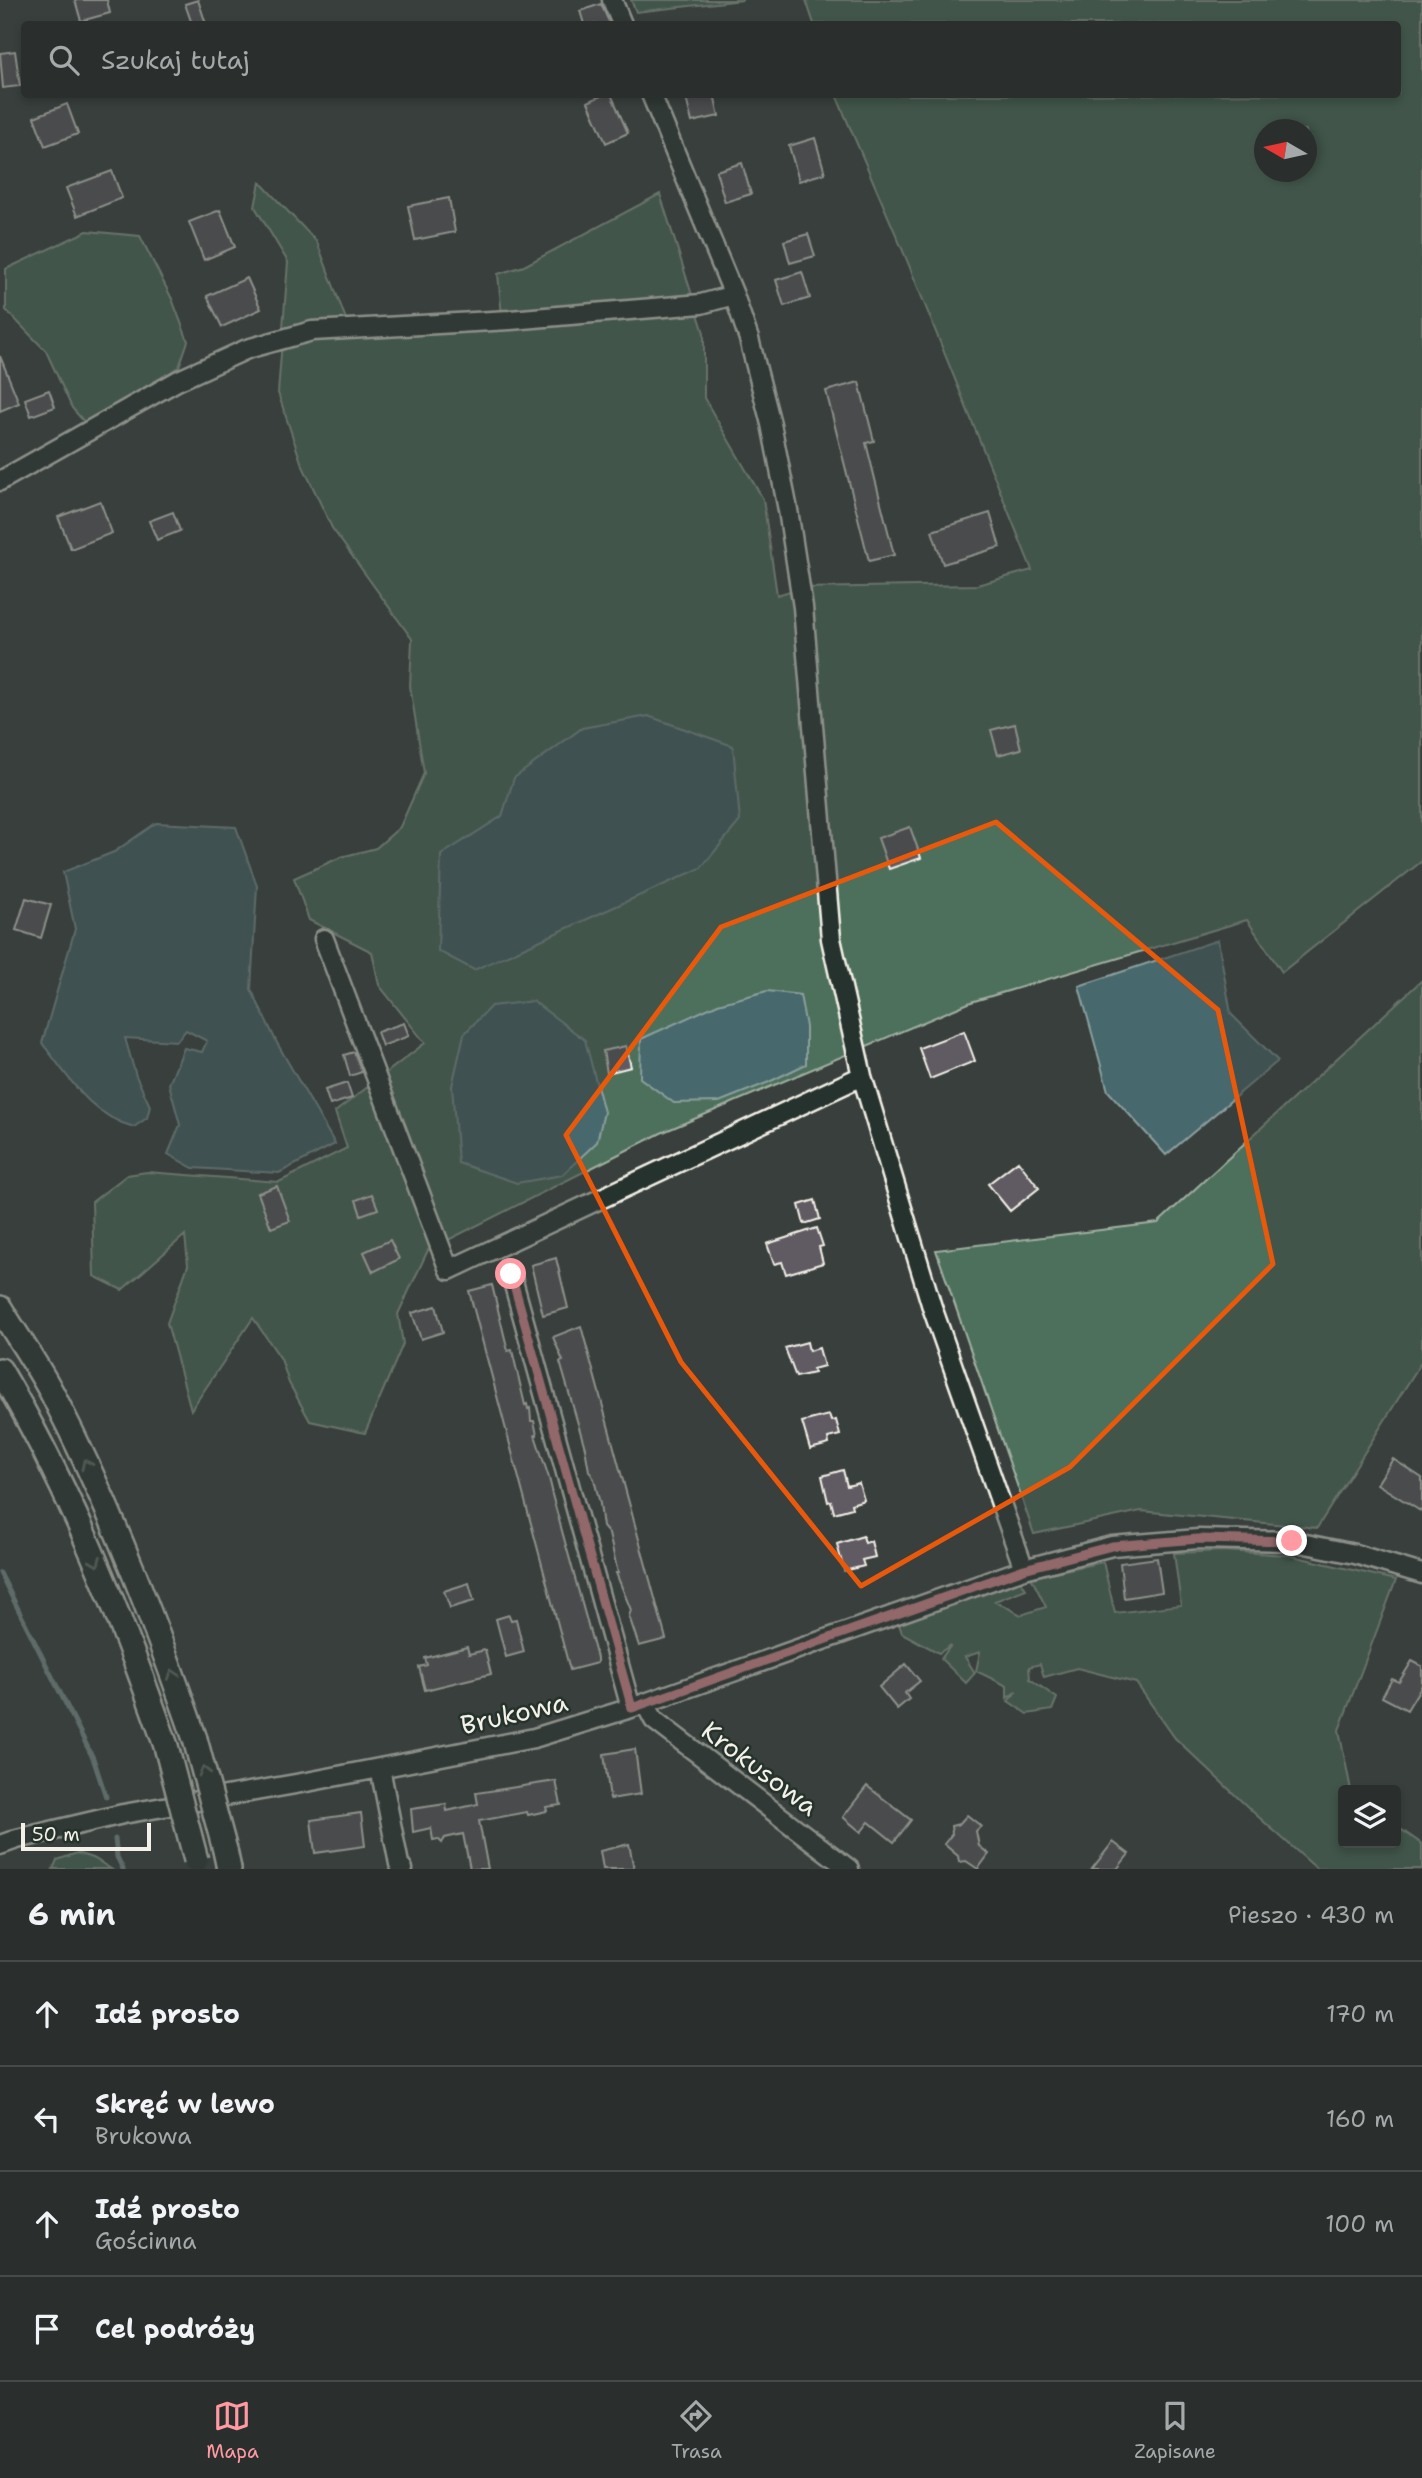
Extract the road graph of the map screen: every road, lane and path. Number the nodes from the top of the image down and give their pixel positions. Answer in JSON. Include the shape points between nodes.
{"nodes":[{"id":1,"x":612,"y":0,"type":"edge"},
{"id":2,"x":621,"y":21,"type":"edge"},
{"id":3,"x":653,"y":98,"type":"edge"},
{"id":4,"x":734,"y":295,"type":"junction"},
{"id":5,"x":0,"y":481,"type":"edge"},
{"id":6,"x":324,"y":939,"type":"dead end"},
{"id":7,"x":862,"y":1076,"type":"junction"},
{"id":8,"x":511,"y":1274,"type":"dead end"},
{"id":9,"x":0,"y":1307,"type":"edge"},
{"id":10,"x":0,"y":1370,"type":"edge"},
{"id":11,"x":1024,"y":1569,"type":"junction"},
{"id":12,"x":1422,"y":1574,"type":"edge"},
{"id":13,"x":638,"y":1706,"type":"junction"},
{"id":14,"x":380,"y":1768,"type":"junction"},
{"id":15,"x":0,"y":1845,"type":"edge"},
{"id":16,"x":227,"y":1859,"type":"edge"},
{"id":17,"x":197,"y":1864,"type":"edge"},
{"id":18,"x":839,"y":1866,"type":"edge"},
{"id":19,"x":403,"y":1869,"type":"edge"}],
"edges":[{"from":1,"to":2,"type":"street"},
{"from":3,"to":4,"type":"street"},
{"from":4,"to":5,"type":"street","via":[[687,305],[312,331],[247,349],[177,381]]},
{"from":4,"to":7,"type":"street","via":[[771,424],[788,510],[803,607],[831,939]]},
{"from":6,"to":7,"type":"street","via":[[449,1270]]},
{"from":7,"to":11,"type":"street","via":[[932,1307]]},
{"from":8,"to":13,"type":"street"},
{"from":16,"to":9,"type":"main road","one_way":true,"bridge":true,"via":[[195,1739],[109,1512],[54,1397]]},
{"from":10,"to":17,"type":"main road","one_way":true,"bridge":true,"via":[[85,1535],[137,1663],[166,1746]]},
{"from":11,"to":12,"type":"street","name":"Brukowa","via":[[1112,1546],[1211,1539],[1292,1541]]},
{"from":11,"to":13,"type":"street","name":"Brukowa"},
{"from":13,"to":14,"type":"street","name":"Brukowa","via":[[534,1738]]},
{"from":13,"to":18,"type":"street","name":"Krokusowa"},
{"from":14,"to":15,"type":"street","name":"Brukowa","via":[[123,1814]]},
{"from":14,"to":19,"type":"street","via":[[398,1864]]}]}
